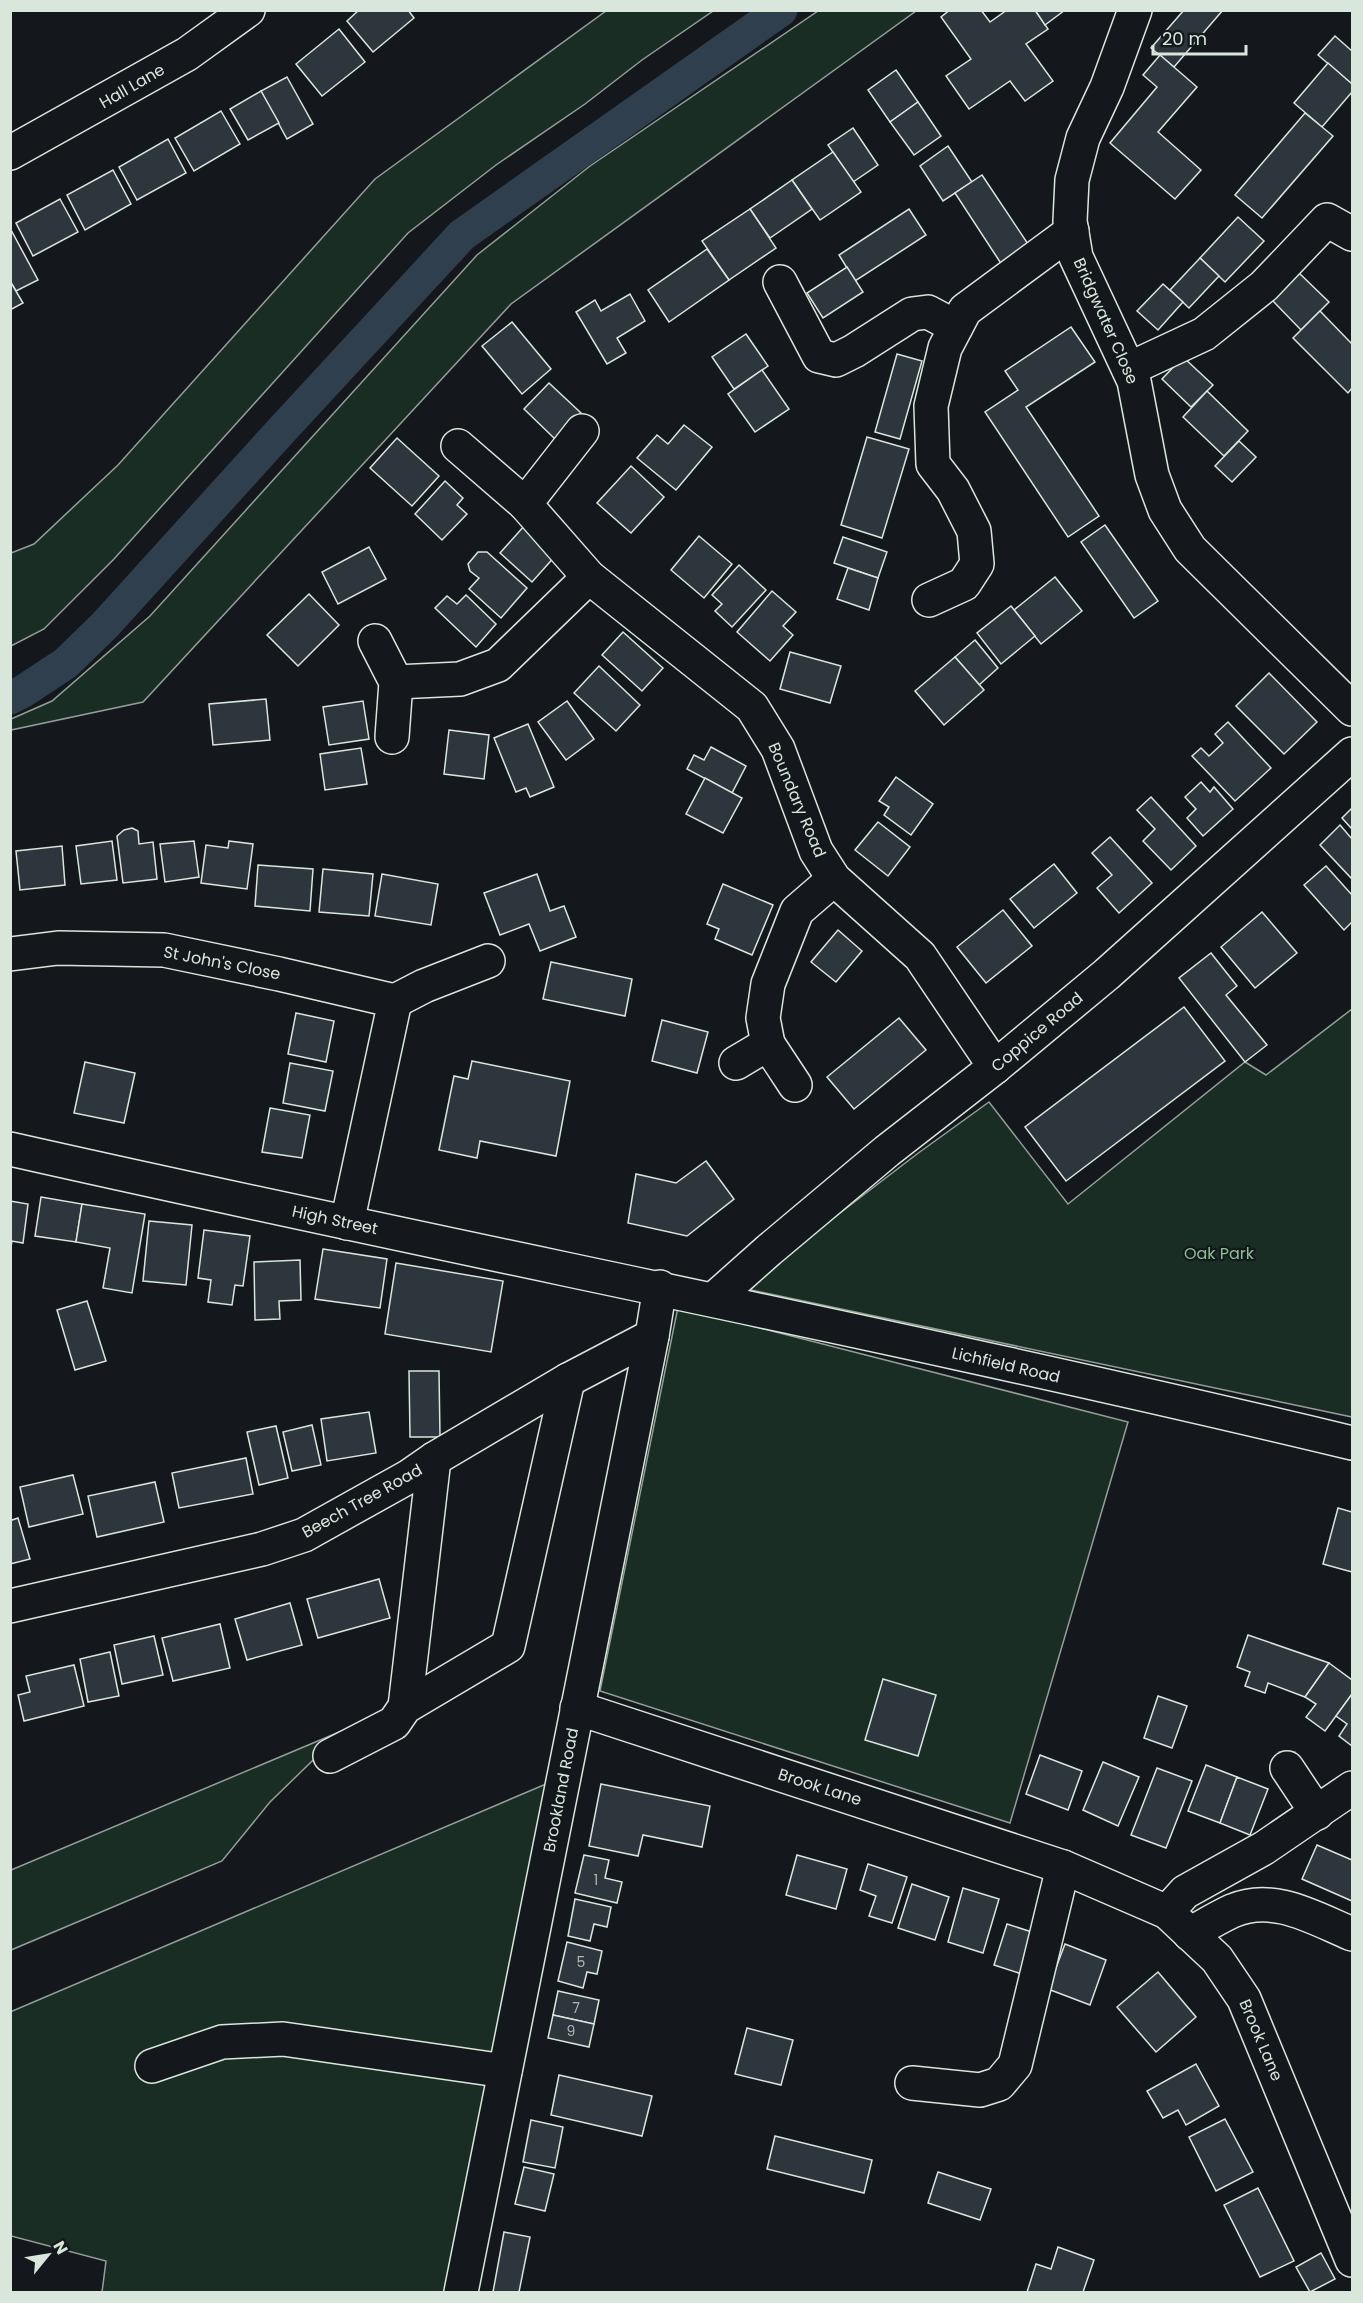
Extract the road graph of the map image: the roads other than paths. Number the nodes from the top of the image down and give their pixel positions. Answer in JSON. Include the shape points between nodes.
{"nodes":[{"id":1,"x":248,"y":10,"type":"edge"},
{"id":2,"x":1135,"y":10,"type":"edge"},
{"id":3,"x":10,"y":153,"type":"edge"},
{"id":4,"x":1072,"y":231,"type":"junction"},
{"id":5,"x":1353,"y":234,"type":"edge"},
{"id":6,"x":780,"y":282,"type":"dead end"},
{"id":7,"x":956,"y":327,"type":"junction"},
{"id":8,"x":1129,"y":369,"type":"junction"},
{"id":9,"x":582,"y":431,"type":"dead end"},
{"id":10,"x":458,"y":446,"type":"dead end"},
{"id":11,"x":525,"y":504,"type":"junction"},
{"id":12,"x":589,"y":577,"type":"junction"},
{"id":13,"x":929,"y":600,"type":"dead end"},
{"id":14,"x":375,"y":641,"type":"dead end"},
{"id":15,"x":396,"y":682,"type":"junction"},
{"id":16,"x":1353,"y":709,"type":"edge"},
{"id":17,"x":392,"y":737,"type":"dead end"},
{"id":18,"x":1353,"y":754,"type":"edge"},
{"id":19,"x":834,"y":879,"type":"junction"},
{"id":20,"x":10,"y":954,"type":"edge"},
{"id":21,"x":488,"y":961,"type":"dead end"},
{"id":22,"x":395,"y":1001,"type":"junction"},
{"id":23,"x":768,"y":1044,"type":"junction"},
{"id":24,"x":736,"y":1063,"type":"dead end"},
{"id":25,"x":995,"y":1067,"type":"junction"},
{"id":26,"x":795,"y":1085,"type":"dead end"},
{"id":27,"x":10,"y":1149,"type":"edge"},
{"id":28,"x":347,"y":1223,"type":"junction"},
{"id":29,"x":660,"y":1287,"type":"junction"},
{"id":30,"x":714,"y":1299,"type":"junction"},
{"id":31,"x":652,"y":1336,"type":"junction"},
{"id":32,"x":568,"y":1380,"type":"junction"},
{"id":33,"x":1353,"y":1443,"type":"edge"},
{"id":34,"x":434,"y":1459,"type":"junction"},
{"id":35,"x":10,"y":1606,"type":"edge"},
{"id":36,"x":405,"y":1707,"type":"junction"},
{"id":37,"x":578,"y":1708,"type":"junction"},
{"id":38,"x":330,"y":1756,"type":"dead end"},
{"id":39,"x":1287,"y":1768,"type":"dead end"},
{"id":40,"x":1353,"y":1788,"type":"edge"},
{"id":41,"x":1317,"y":1813,"type":"junction"},
{"id":42,"x":1063,"y":1867,"type":"junction"},
{"id":43,"x":1179,"y":1923,"type":"junction"},
{"id":44,"x":1353,"y":1934,"type":"edge"},
{"id":45,"x":152,"y":2066,"type":"dead end"},
{"id":46,"x":505,"y":2071,"type":"junction"},
{"id":47,"x":912,"y":2083,"type":"dead end"},
{"id":48,"x":1353,"y":2260,"type":"edge"},
{"id":49,"x":461,"y":2292,"type":"edge"}],
"edges":[{"from":1,"to":3,"type":"main road","name":"Hall Lane","via":[[187,54]]},
{"from":2,"to":4,"type":"main road","name":"Bridgwater Close","via":[[1107,87],[1083,138],[1072,180]]},
{"from":4,"to":7,"type":"main road","via":[[965,310]]},
{"from":4,"to":8,"type":"main road","name":"Bridgwater Close","via":[[1076,257]]},
{"from":5,"to":8,"type":"main road","via":[[1327,220],[1264,286],[1204,334]]},
{"from":6,"to":7,"type":"main road","via":[[819,356],[836,360],[912,314],[928,312]]},
{"from":7,"to":13,"type":"main road","via":[[945,348],[931,406],[933,464],[953,490],[974,531],[976,564],[964,584]]},
{"from":8,"to":16,"type":"main road","name":"Bridgwater Close","via":[[1152,475],[1165,510],[1190,549]]},
{"from":9,"to":11,"type":"main road"},
{"from":10,"to":11,"type":"main road","name":"Boundary Road"},
{"from":11,"to":12,"type":"main road","name":"Boundary Road"},
{"from":12,"to":15,"type":"main road","via":[[498,665],[460,679]]},
{"from":12,"to":19,"type":"main road","name":"Boundary Road","via":[[752,707],[778,749],[816,851]]},
{"from":14,"to":15,"type":"main road"},
{"from":15,"to":17,"type":"main road"},
{"from":18,"to":25,"type":"main road","name":"Coppice Road","via":[[1107,974]]},
{"from":19,"to":23,"type":"main road","via":[[797,911],[768,984],[763,1018]]},
{"from":19,"to":25,"type":"main road","name":"Boundary Road","via":[[920,956]]},
{"from":20,"to":22,"type":"main road","name":"St John's Close","via":[[58,948],[164,950]]},
{"from":21,"to":22,"type":"main road"},
{"from":22,"to":28,"type":"main road"},
{"from":23,"to":24,"type":"main road"},
{"from":23,"to":26,"type":"main road"},
{"from":25,"to":30,"type":"main road","name":"Coppice Road","via":[[887,1151]]},
{"from":27,"to":28,"type":"main road","name":"High Street"},
{"from":28,"to":29,"type":"main road","name":"High Street"},
{"from":29,"to":30,"type":"main road","name":"Lichfield Road"},
{"from":29,"to":31,"type":"main road","name":"Brookland Road"},
{"from":30,"to":33,"type":"main road","name":"Lichfield Road"},
{"from":31,"to":32,"type":"main road","name":"Beech Tree Road"},
{"from":31,"to":37,"type":"main road","name":"Brookland Road"},
{"from":32,"to":34,"type":"main road","name":"Beech Tree Road"},
{"from":32,"to":36,"type":"main road","via":[[508,1646]]},
{"from":34,"to":35,"type":"main road","name":"Beech Tree Road","via":[[304,1535],[262,1549]]},
{"from":34,"to":36,"type":"main road"},
{"from":36,"to":38,"type":"main road","via":[[394,1723]]},
{"from":37,"to":42,"type":"main road","name":"Brook Lane"},
{"from":37,"to":46,"type":"main road","name":"Brookland Road"},
{"from":39,"to":41,"type":"main road"},
{"from":40,"to":41,"type":"main road"},
{"from":41,"to":43,"type":"main road","via":[[1185,1892]]},
{"from":42,"to":43,"type":"main road","name":"Brook Lane"},
{"from":42,"to":47,"type":"main road","via":[[1015,2066],[999,2084],[980,2090]]},
{"from":43,"to":44,"type":"main road","via":[[1266,1904],[1287,1907]]},
{"from":43,"to":48,"type":"main road","name":"Brook Lane","via":[[1217,1959],[1244,1999]]},
{"from":45,"to":46,"type":"main road","via":[[222,2042],[284,2039]]},
{"from":46,"to":49,"type":"main road","name":"Brookland Road"}]}
